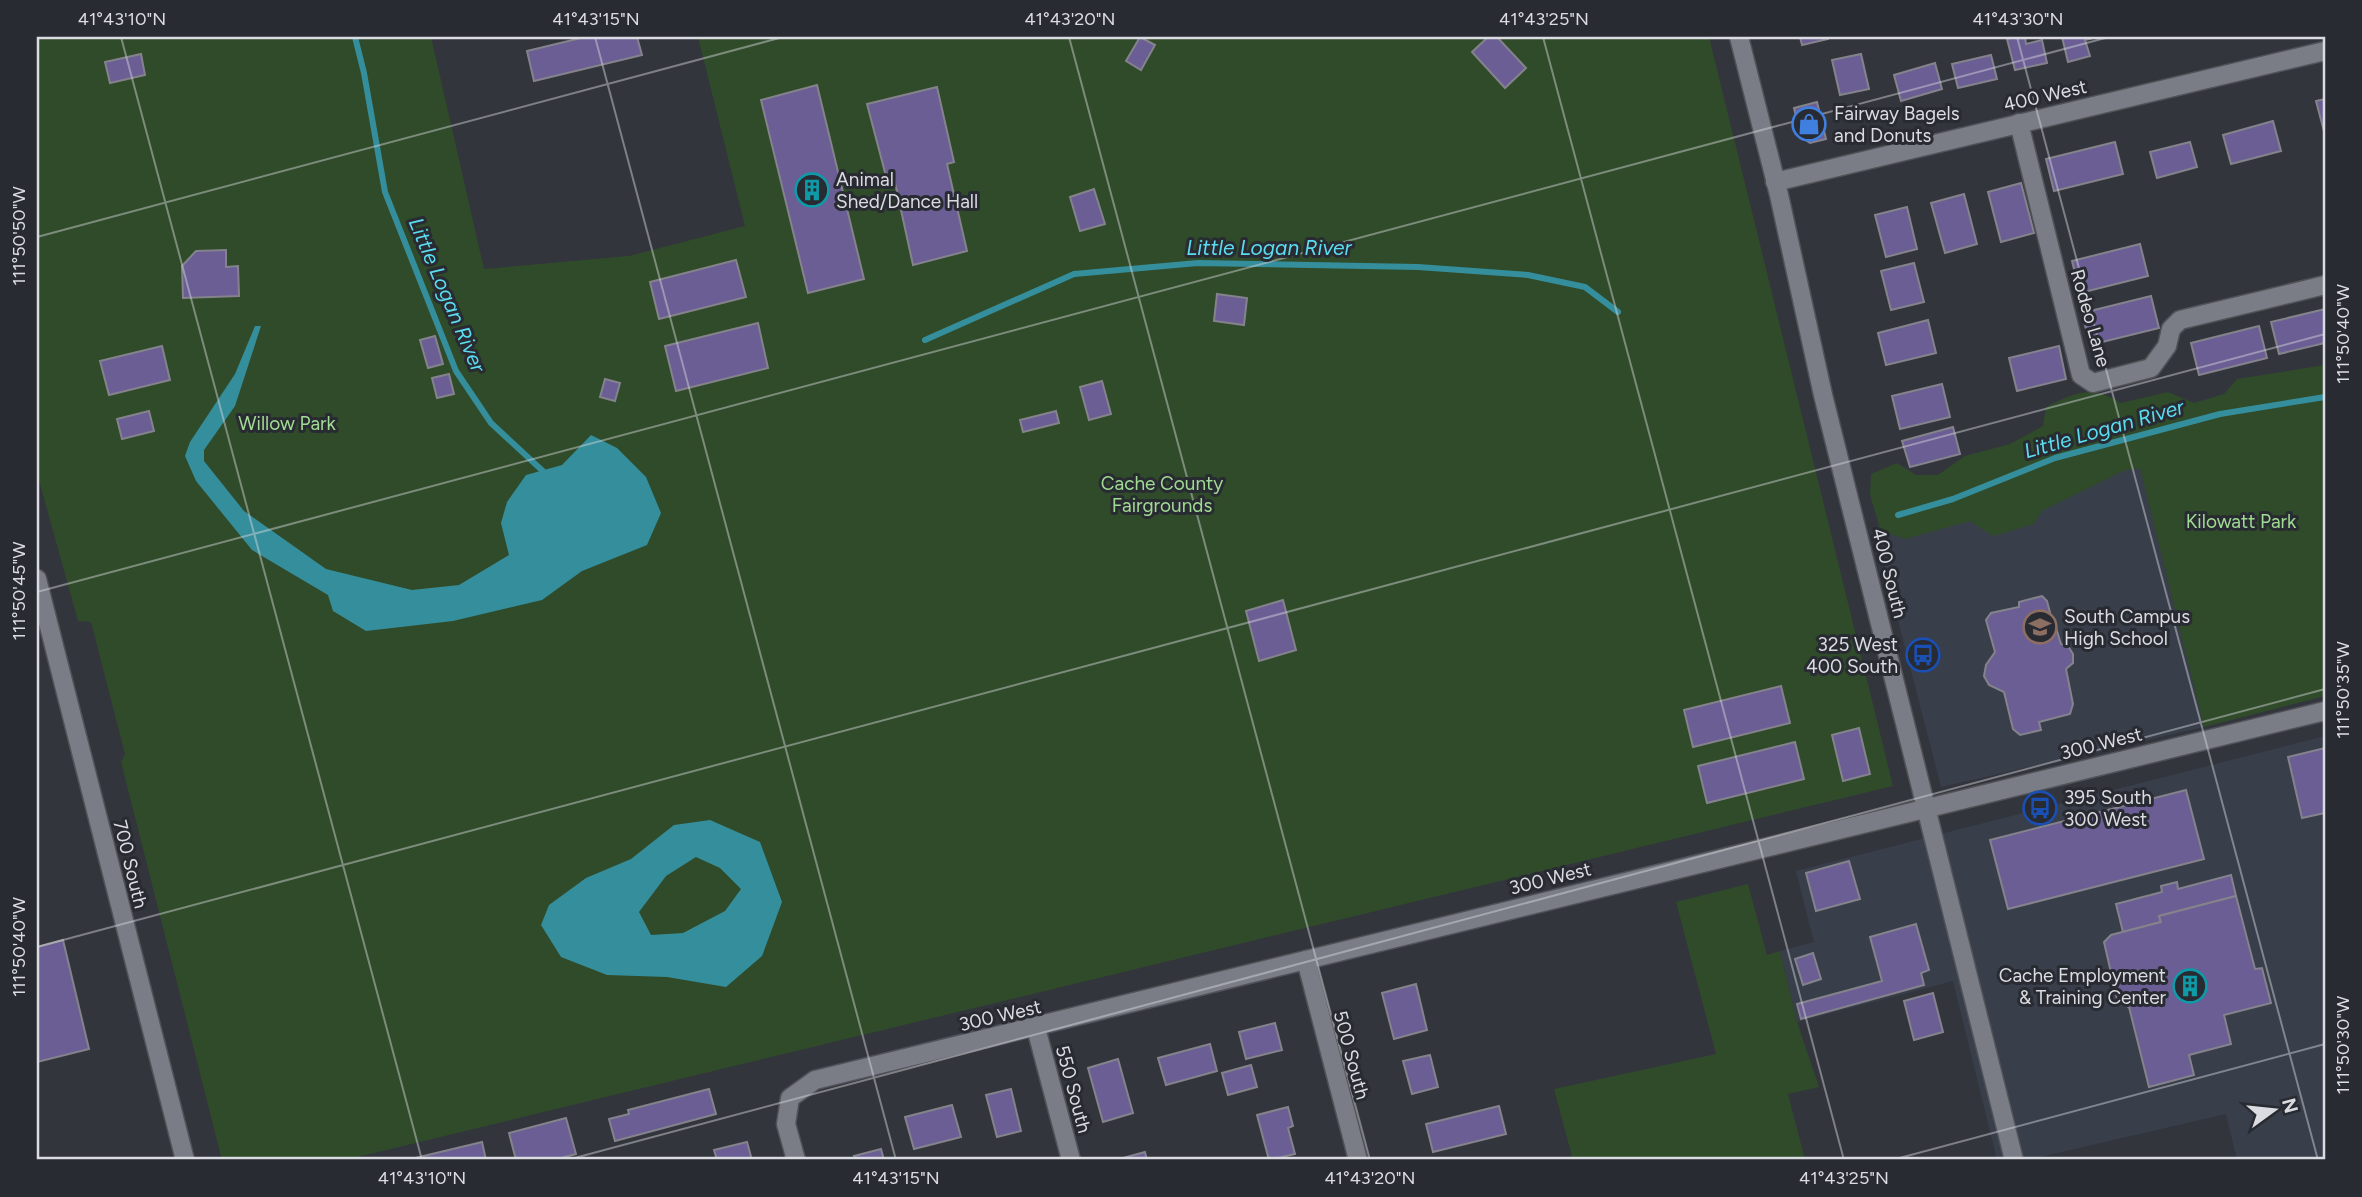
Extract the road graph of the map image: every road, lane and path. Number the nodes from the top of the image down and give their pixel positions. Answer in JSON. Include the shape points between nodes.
{"nodes":[{"id":1,"x":1739,"y":37,"type":"edge"},
{"id":2,"x":2325,"y":51,"type":"edge"},
{"id":3,"x":2019,"y":123,"type":"junction"},
{"id":4,"x":1775,"y":182,"type":"junction"},
{"id":5,"x":2325,"y":285,"type":"edge"},
{"id":6,"x":37,"y":579,"type":"edge"},
{"id":7,"x":43,"y":632,"type":"edge"},
{"id":8,"x":2325,"y":711,"type":"edge"},
{"id":9,"x":1926,"y":807,"type":"junction"},
{"id":10,"x":1306,"y":960,"type":"junction"},
{"id":11,"x":1036,"y":1028,"type":"junction"},
{"id":12,"x":185,"y":1160,"type":"edge"},
{"id":13,"x":796,"y":1160,"type":"edge"},
{"id":14,"x":1071,"y":1160,"type":"edge"},
{"id":15,"x":1358,"y":1160,"type":"edge"},
{"id":16,"x":2014,"y":1160,"type":"edge"}],
"edges":[{"from":1,"to":4,"type":"street","name":"400 South"},
{"from":2,"to":3,"type":"street","name":"400 West"},
{"from":3,"to":4,"type":"street","name":"400 West"},
{"from":3,"to":5,"type":"street","name":"Rodeo Lane","via":[[2081,376],[2086,380],[2093,383],[2151,368],[2180,320]]},
{"from":4,"to":9,"type":"street","name":"400 South"},
{"from":6,"to":7,"type":"street","name":"700 South"},
{"from":7,"to":12,"type":"street","name":"700 South"},
{"from":8,"to":9,"type":"street","name":"300 West"},
{"from":9,"to":10,"type":"street","name":"300 West"},
{"from":9,"to":16,"type":"street","name":"400 South"},
{"from":10,"to":11,"type":"street","name":"300 West"},
{"from":10,"to":15,"type":"street","name":"500 South"},
{"from":11,"to":13,"type":"street","name":"300 West","via":[[815,1080],[790,1098],[786,1124]]},
{"from":11,"to":14,"type":"street","name":"550 South"}]}
